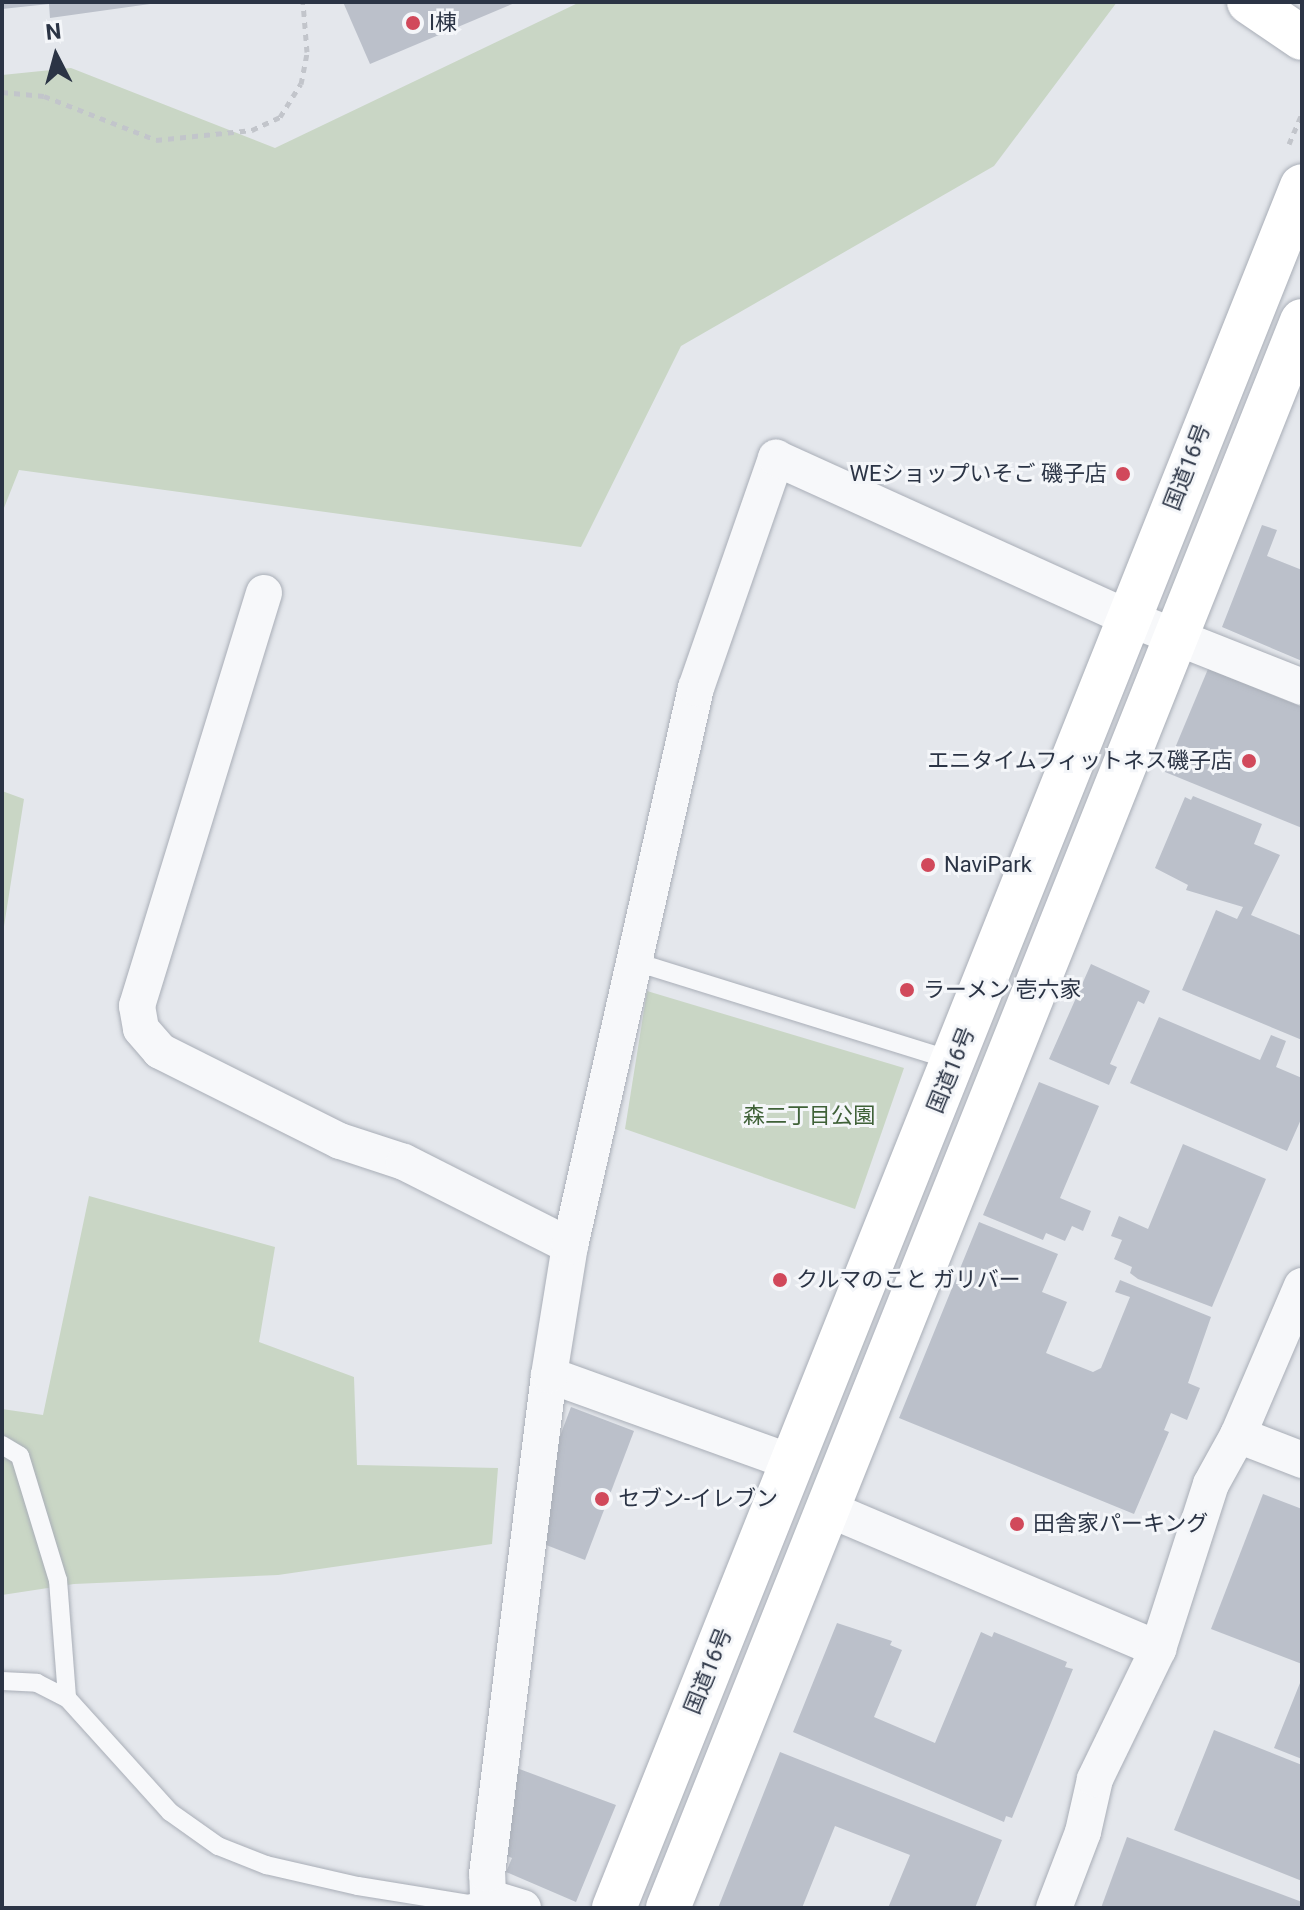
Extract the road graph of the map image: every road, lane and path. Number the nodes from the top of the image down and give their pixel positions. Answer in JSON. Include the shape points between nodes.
{"nodes":[{"id":1,"x":303,"y":2,"type":"edge"},
{"id":2,"x":1249,"y":2,"type":"edge"},
{"id":3,"x":1302,"y":38,"type":"edge"},
{"id":4,"x":2,"y":92,"type":"edge"},
{"id":5,"x":1302,"y":186,"type":"edge"},
{"id":6,"x":1302,"y":321,"type":"edge"},
{"id":7,"x":264,"y":593,"type":"dead end"},
{"id":8,"x":1128,"y":618,"type":"junction"},
{"id":9,"x":1179,"y":637,"type":"junction"},
{"id":10,"x":1302,"y":687,"type":"edge"},
{"id":11,"x":636,"y":962,"type":"junction"},
{"id":12,"x":955,"y":1061,"type":"junction"},
{"id":13,"x":570,"y":1246,"type":"junction"},
{"id":14,"x":1302,"y":1286,"type":"edge"},
{"id":15,"x":549,"y":1375,"type":"junction"},
{"id":16,"x":1238,"y":1435,"type":"junction"},
{"id":17,"x":2,"y":1445,"type":"edge"},
{"id":18,"x":1302,"y":1460,"type":"edge"},
{"id":19,"x":791,"y":1462,"type":"junction"},
{"id":20,"x":826,"y":1508,"type":"junction"},
{"id":21,"x":1158,"y":1649,"type":"junction"},
{"id":22,"x":2,"y":1681,"type":"edge"},
{"id":23,"x":67,"y":1698,"type":"junction"},
{"id":24,"x":488,"y":1897,"type":"junction"},
{"id":25,"x":523,"y":1908,"type":"edge"},
{"id":26,"x":614,"y":1908,"type":"edge"},
{"id":27,"x":668,"y":1908,"type":"edge"},
{"id":28,"x":1054,"y":1908,"type":"edge"}],
"edges":[{"from":1,"to":4,"type":"path","via":[[307,52],[301,84],[280,117],[252,130],[156,140],[44,96]]},
{"from":2,"to":3,"type":"main road"},
{"from":5,"to":8,"type":"main road","name":"国道16号"},
{"from":6,"to":9,"type":"main road"},
{"from":7,"to":13,"type":"street","via":[[137,1006],[141,1029],[160,1051],[340,1141],[404,1162]]},
{"from":8,"to":9,"type":"street"},
{"from":8,"to":11,"type":"street","via":[[776,458],[696,688]]},
{"from":8,"to":12,"type":"main road","name":"国道16号"},
{"from":9,"to":10,"type":"street"},
{"from":9,"to":20,"type":"main road"},
{"from":11,"to":12,"type":"lane"},
{"from":11,"to":13,"type":"street"},
{"from":12,"to":19,"type":"main road","name":"国道16号"},
{"from":13,"to":15,"type":"street"},
{"from":14,"to":16,"type":"street"},
{"from":15,"to":19,"type":"street"},
{"from":15,"to":24,"type":"street"},
{"from":16,"to":18,"type":"street"},
{"from":16,"to":21,"type":"street","via":[[1211,1484]]},
{"from":17,"to":23,"type":"lane","via":[[20,1456],[58,1580]]},
{"from":19,"to":26,"type":"main road","name":"国道16号"},
{"from":20,"to":21,"type":"street"},
{"from":20,"to":27,"type":"main road"},
{"from":21,"to":28,"type":"street","via":[[1095,1779],[1083,1832]]},
{"from":22,"to":23,"type":"lane","via":[[37,1683]]},
{"from":23,"to":24,"type":"lane","via":[[170,1812],[218,1846],[266,1865],[358,1886],[469,1904]]},
{"from":24,"to":25,"type":"street"}]}
